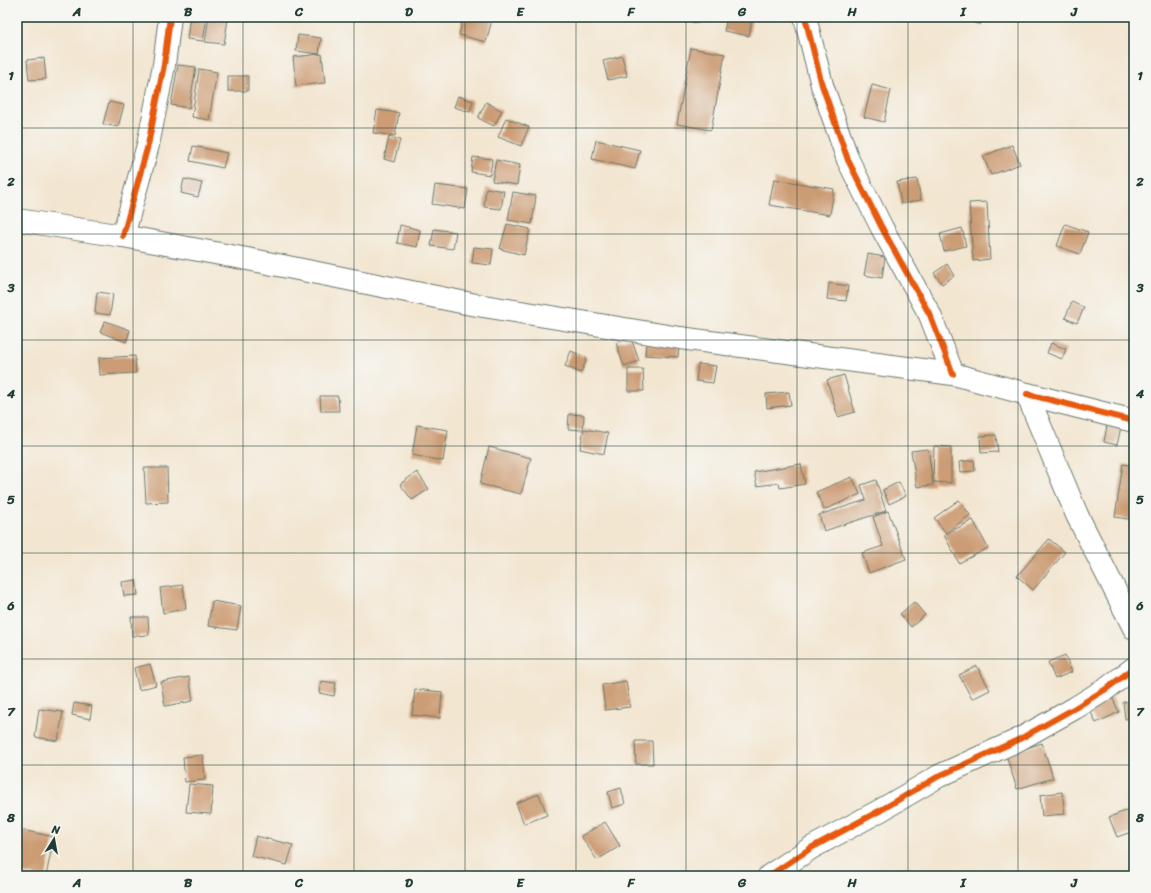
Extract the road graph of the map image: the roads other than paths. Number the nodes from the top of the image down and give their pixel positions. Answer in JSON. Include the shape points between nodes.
{"nodes":[{"id":1,"x":170,"y":17,"type":"edge"},
{"id":2,"x":805,"y":17,"type":"edge"},
{"id":3,"x":17,"y":220,"type":"edge"},
{"id":4,"x":123,"y":236,"type":"junction"},
{"id":5,"x":953,"y":374,"type":"junction"},
{"id":6,"x":1027,"y":394,"type":"junction"},
{"id":7,"x":1134,"y":421,"type":"edge"},
{"id":8,"x":1134,"y":628,"type":"edge"},
{"id":9,"x":1134,"y":668,"type":"edge"},
{"id":10,"x":769,"y":876,"type":"edge"}],
"edges":[{"from":1,"to":4,"type":"street","via":[[164,65],[148,145]]},
{"from":2,"to":5,"type":"street","via":[[822,85],[848,160],[930,315]]},
{"from":3,"to":4,"type":"street"},
{"from":4,"to":5,"type":"street","via":[[471,304],[680,338]]},
{"from":5,"to":6,"type":"street"},
{"from":6,"to":7,"type":"street"},
{"from":6,"to":8,"type":"street","via":[[1077,515]]},
{"from":9,"to":10,"type":"street","via":[[1075,708],[1018,740],[939,776],[811,848]]}]}
